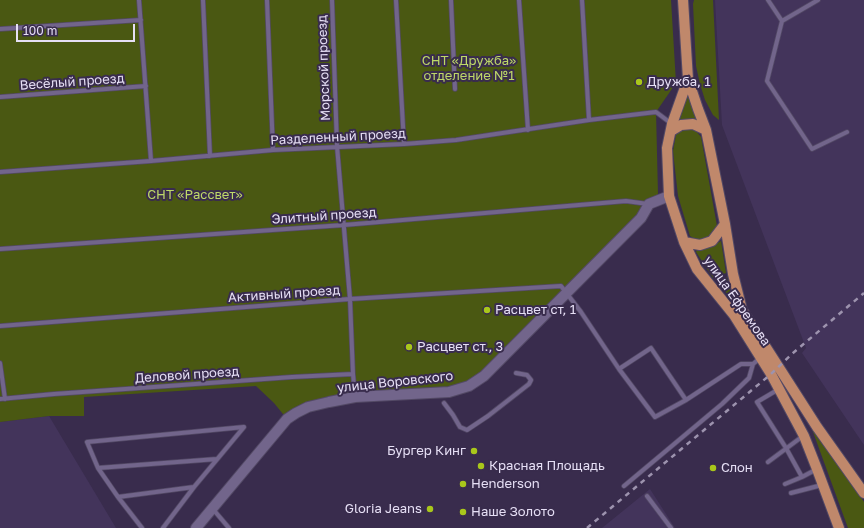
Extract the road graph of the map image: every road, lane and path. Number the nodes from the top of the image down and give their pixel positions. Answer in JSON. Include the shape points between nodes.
{"nodes":[{"id":1,"x":139,"y":0,"type":"edge"},
{"id":2,"x":203,"y":0,"type":"edge"},
{"id":3,"x":267,"y":0,"type":"edge"},
{"id":4,"x":332,"y":0,"type":"edge"},
{"id":5,"x":396,"y":0,"type":"edge"},
{"id":6,"x":451,"y":0,"type":"edge"},
{"id":7,"x":519,"y":0,"type":"edge"},
{"id":8,"x":582,"y":0,"type":"edge"},
{"id":9,"x":683,"y":0,"type":"edge"},
{"id":10,"x":768,"y":0,"type":"edge"},
{"id":11,"x":818,"y":0,"type":"edge"},
{"id":12,"x":141,"y":20,"type":"junction"},
{"id":13,"x":782,"y":22,"type":"junction"},
{"id":14,"x":0,"y":29,"type":"edge"},
{"id":15,"x":688,"y":79,"type":"junction"},
{"id":16,"x":146,"y":86,"type":"junction"},
{"id":17,"x":455,"y":89,"type":"dead end"},
{"id":18,"x":0,"y":97,"type":"edge"},
{"id":19,"x":589,"y":120,"type":"junction"},
{"id":20,"x":672,"y":128,"type":"junction"},
{"id":21,"x":528,"y":130,"type":"junction"},
{"id":22,"x":706,"y":130,"type":"junction"},
{"id":23,"x":847,"y":132,"type":"dead end"},
{"id":24,"x":404,"y":144,"type":"junction"},
{"id":25,"x":337,"y":146,"type":"junction"},
{"id":26,"x":273,"y":150,"type":"junction"},
{"id":27,"x":210,"y":156,"type":"junction"},
{"id":28,"x":151,"y":161,"type":"junction"},
{"id":29,"x":0,"y":172,"type":"edge"},
{"id":30,"x":669,"y":196,"type":"junction"},
{"id":31,"x":649,"y":204,"type":"junction"},
{"id":32,"x":725,"y":224,"type":"junction"},
{"id":33,"x":344,"y":225,"type":"junction"},
{"id":34,"x":684,"y":242,"type":"junction"},
{"id":35,"x":0,"y":249,"type":"edge"},
{"id":36,"x":567,"y":293,"type":"junction"},
{"id":37,"x":350,"y":299,"type":"junction"},
{"id":38,"x":0,"y":326,"type":"edge"},
{"id":39,"x":757,"y":361,"type":"junction"},
{"id":40,"x":0,"y":363,"type":"edge"},
{"id":41,"x":619,"y":369,"type":"junction"},
{"id":42,"x":516,"y":373,"type":"dead end"},
{"id":43,"x":353,"y":374,"type":"junction"},
{"id":44,"x":779,"y":389,"type":"junction"},
{"id":45,"x":355,"y":397,"type":"junction"},
{"id":46,"x":2,"y":399,"type":"edge"},
{"id":47,"x":686,"y":400,"type":"junction"},
{"id":48,"x":444,"y":403,"type":"dead end"},
{"id":49,"x":804,"y":436,"type":"junction"},
{"id":50,"x":786,"y":448,"type":"junction"},
{"id":51,"x":217,"y":459,"type":"junction"},
{"id":52,"x":768,"y":462,"type":"dead end"},
{"id":53,"x":98,"y":468,"type":"junction"},
{"id":54,"x":817,"y":468,"type":"junction"},
{"id":55,"x":802,"y":477,"type":"junction"},
{"id":56,"x":785,"y":484,"type":"dead end"},
{"id":57,"x":824,"y":485,"type":"junction"},
{"id":58,"x":624,"y":486,"type":"dead end"},
{"id":59,"x":194,"y":487,"type":"junction"},
{"id":60,"x":791,"y":493,"type":"dead end"},
{"id":61,"x":864,"y":494,"type":"edge"},
{"id":62,"x":647,"y":496,"type":"dead end"},
{"id":63,"x":118,"y":497,"type":"junction"},
{"id":64,"x":212,"y":508,"type":"junction"},
{"id":65,"x":142,"y":528,"type":"edge"},
{"id":66,"x":163,"y":528,"type":"edge"},
{"id":67,"x":196,"y":528,"type":"edge"},
{"id":68,"x":229,"y":528,"type":"edge"},
{"id":69,"x":670,"y":528,"type":"edge"},
{"id":70,"x":839,"y":528,"type":"edge"}],
"edges":[{"from":1,"to":12,"type":"lane"},
{"from":2,"to":27,"type":"lane"},
{"from":3,"to":26,"type":"lane"},
{"from":4,"to":25,"type":"lane","name":"Морской проезд"},
{"from":5,"to":24,"type":"lane"},
{"from":6,"to":17,"type":"lane"},
{"from":7,"to":21,"type":"lane"},
{"from":8,"to":19,"type":"lane"},
{"from":9,"to":15,"type":"main road","name":"улица Ефремова"},
{"from":10,"to":13,"type":"lane"},
{"from":11,"to":13,"type":"lane"},
{"from":12,"to":14,"type":"lane"},
{"from":12,"to":16,"type":"lane"},
{"from":13,"to":23,"type":"lane","via":[[767,82],[812,149]]},
{"from":15,"to":20,"type":"main road","name":"улица Ефремова"},
{"from":15,"to":22,"type":"main road","name":"улица Ефремова"},
{"from":16,"to":18,"type":"lane","name":"Весёлый проезд"},
{"from":16,"to":28,"type":"lane"},
{"from":19,"to":20,"type":"lane","name":"Разделенный проезд","via":[[656,112]]},
{"from":19,"to":21,"type":"lane","name":"Разделенный проезд"},
{"from":20,"to":22,"type":"main road","via":[[693,124]]},
{"from":20,"to":30,"type":"main road","name":"улица Ефремова","via":[[667,148]]},
{"from":21,"to":24,"type":"lane","name":"Разделенный проезд"},
{"from":22,"to":32,"type":"main road","name":"улица Ефремова"},
{"from":24,"to":25,"type":"lane","name":"Разделенный проезд"},
{"from":25,"to":26,"type":"lane","name":"Разделенный проезд"},
{"from":25,"to":33,"type":"lane","name":"Морской проезд"},
{"from":26,"to":27,"type":"lane","name":"Разделенный проезд"},
{"from":27,"to":28,"type":"lane","name":"Разделенный проезд"},
{"from":28,"to":29,"type":"lane","name":"Разделенный проезд"},
{"from":30,"to":31,"type":"street"},
{"from":30,"to":34,"type":"main road","name":"улица Ефремова"},
{"from":31,"to":33,"type":"lane","name":"Элитный проезд","via":[[626,201]]},
{"from":31,"to":36,"type":"street","name":"улица Воровского","via":[[641,218]]},
{"from":32,"to":34,"type":"main road","via":[[712,241],[700,245]]},
{"from":32,"to":61,"type":"main road","name":"улица Ефремова","via":[[732,274],[742,310]]},
{"from":33,"to":35,"type":"lane","name":"Элитный проезд"},
{"from":33,"to":37,"type":"lane","name":"Морской проезд"},
{"from":34,"to":39,"type":"main road","name":"улица Ефремова","via":[[697,269],[734,315]]},
{"from":36,"to":37,"type":"lane","name":"Активный проезд","via":[[561,286]]},
{"from":36,"to":41,"type":"lane"},
{"from":36,"to":45,"type":"street","name":"улица Воровского","via":[[484,376],[469,386],[441,393]]},
{"from":37,"to":38,"type":"lane","name":"Активный проезд"},
{"from":37,"to":43,"type":"lane","name":"Морской проезд"},
{"from":39,"to":44,"type":"main road","name":"улица Ефремова"},
{"from":39,"to":47,"type":"lane","via":[[741,364]]},
{"from":39,"to":58,"type":"lane","via":[[749,378],[722,404]]},
{"from":40,"to":46,"type":"lane"},
{"from":41,"to":47,"type":"lane","via":[[655,417]]},
{"from":41,"to":47,"type":"lane","via":[[651,348]]},
{"from":42,"to":48,"type":"lane","via":[[526,375],[531,380],[529,384],[467,430],[460,427]]},
{"from":43,"to":45,"type":"lane"},
{"from":43,"to":46,"type":"lane","name":"Деловой проезд"},
{"from":44,"to":49,"type":"main road","name":"улица Ефремова"},
{"from":44,"to":50,"type":"lane","via":[[757,402]]},
{"from":45,"to":64,"type":"street","name":"улица Воровского","via":[[308,407],[287,419]]},
{"from":49,"to":50,"type":"lane"},
{"from":49,"to":54,"type":"main road","name":"улица Ефремова"},
{"from":50,"to":52,"type":"lane"},
{"from":50,"to":55,"type":"lane"},
{"from":51,"to":53,"type":"lane"},
{"from":51,"to":53,"type":"lane","via":[[244,427],[87,442]]},
{"from":51,"to":59,"type":"lane"},
{"from":53,"to":63,"type":"lane"},
{"from":54,"to":55,"type":"lane"},
{"from":54,"to":57,"type":"main road","name":"улица Ефремова"},
{"from":55,"to":56,"type":"lane"},
{"from":57,"to":60,"type":"lane"},
{"from":57,"to":70,"type":"main road","name":"улица Ефремова"},
{"from":59,"to":63,"type":"lane"},
{"from":59,"to":66,"type":"lane"},
{"from":62,"to":69,"type":"lane"},
{"from":63,"to":65,"type":"lane"},
{"from":64,"to":67,"type":"street","name":"улица Воровского"},
{"from":64,"to":68,"type":"lane"}]}
